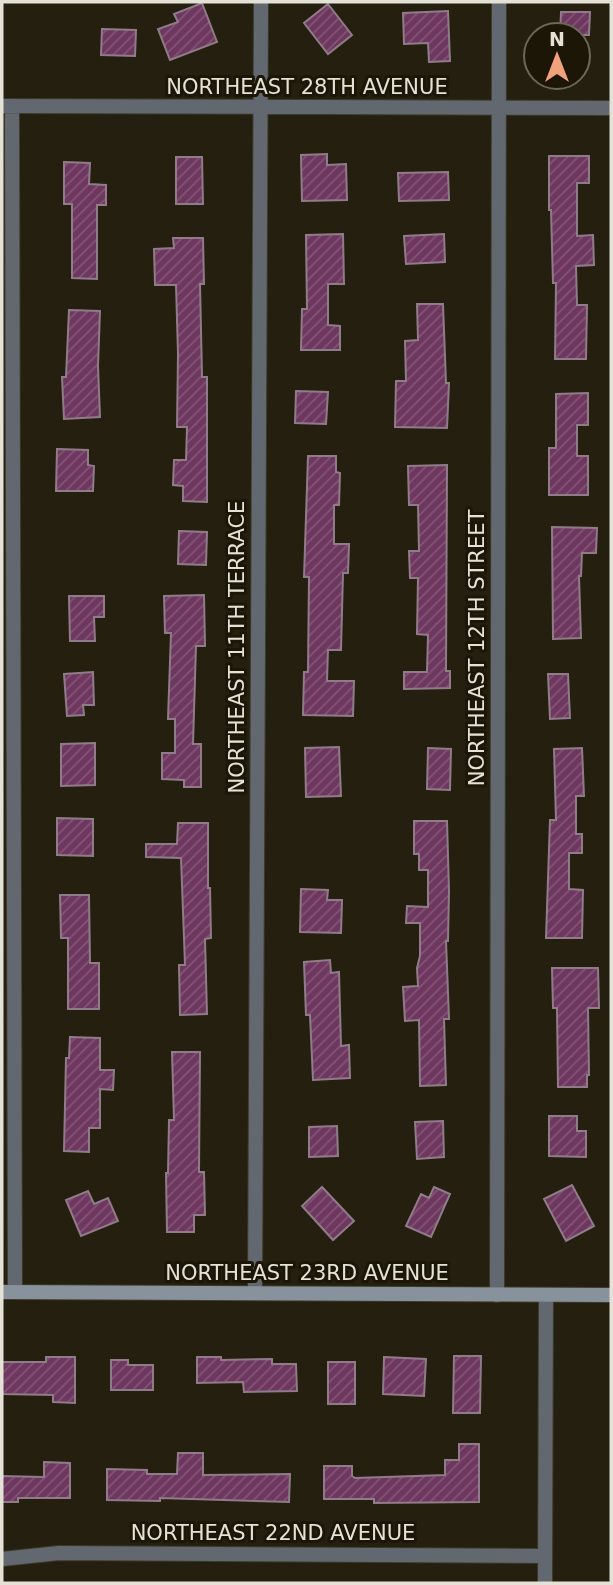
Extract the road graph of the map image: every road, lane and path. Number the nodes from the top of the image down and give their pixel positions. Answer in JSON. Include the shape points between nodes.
{"nodes":[{"id":1,"x":261,"y":2,"type":"edge"},
{"id":2,"x":499,"y":2,"type":"edge"},
{"id":3,"x":7,"y":106,"type":"edge"},
{"id":4,"x":261,"y":107,"type":"junction"},
{"id":5,"x":611,"y":108,"type":"edge"},
{"id":6,"x":499,"y":109,"type":"junction"},
{"id":7,"x":8,"y":1292,"type":"edge"},
{"id":8,"x":255,"y":1293,"type":"junction"},
{"id":9,"x":497,"y":1295,"type":"junction"},
{"id":10,"x":546,"y":1295,"type":"junction"},
{"id":11,"x":611,"y":1295,"type":"edge"},
{"id":12,"x":545,"y":1556,"type":"junction"},
{"id":13,"x":2,"y":1559,"type":"edge"},
{"id":14,"x":545,"y":1583,"type":"edge"}],
"edges":[{"from":1,"to":4,"type":"street","name":"NORTHEAST 11TH TERRACE"},
{"from":2,"to":6,"type":"street","name":"NORTHEAST 12TH STREET"},
{"from":3,"to":4,"type":"street","name":"NORTHEAST 28TH AVENUE"},
{"from":3,"to":7,"type":"street"},
{"from":4,"to":6,"type":"street","name":"NORTHEAST 28TH AVENUE"},
{"from":4,"to":8,"type":"street","name":"NORTHEAST 11TH TERRACE"},
{"from":5,"to":6,"type":"street","name":"NORTHEAST 28TH AVENUE"},
{"from":6,"to":9,"type":"street","name":"NORTHEAST 12TH STREET"},
{"from":7,"to":8,"type":"main road","name":"NORTHEAST 23RD AVENUE"},
{"from":8,"to":9,"type":"main road","name":"NORTHEAST 23RD AVENUE"},
{"from":9,"to":10,"type":"main road","name":"NORTHEAST 23RD AVENUE"},
{"from":10,"to":11,"type":"main road","name":"NORTHEAST 23RD AVENUE"},
{"from":10,"to":12,"type":"street"},
{"from":12,"to":13,"type":"street","name":"NORTHEAST 22ND AVENUE","via":[[60,1553]]},
{"from":12,"to":14,"type":"street"}]}
